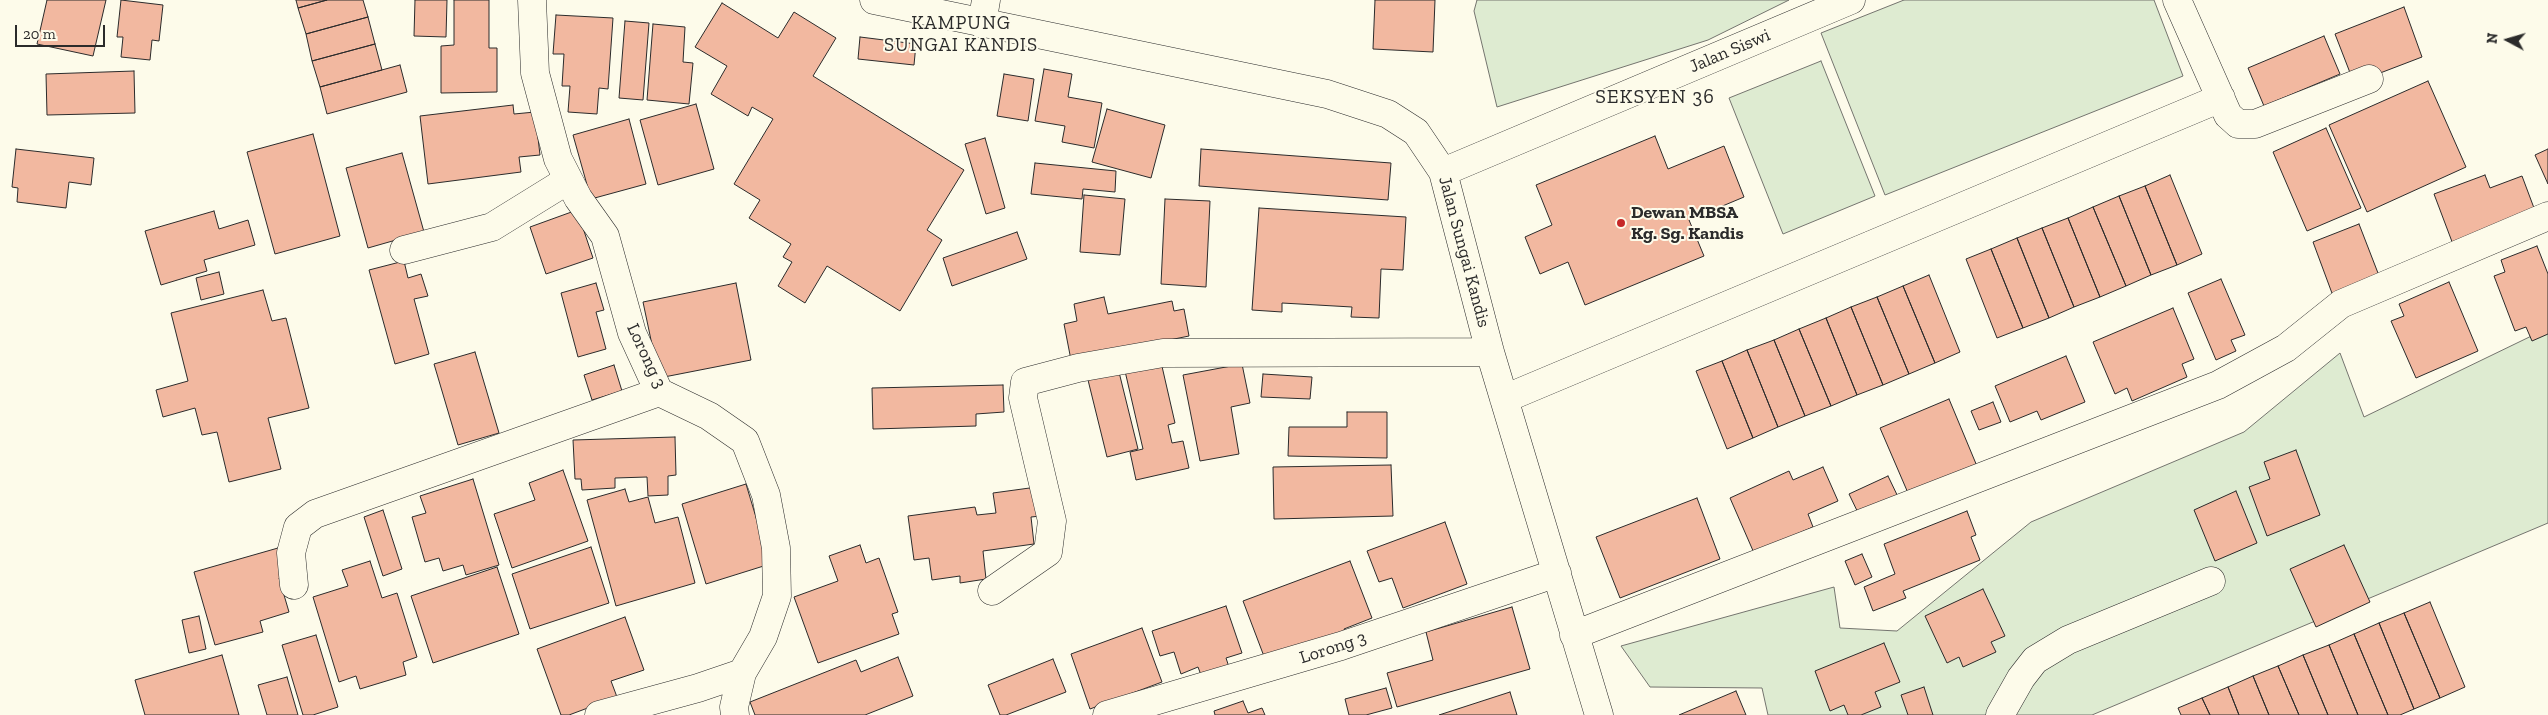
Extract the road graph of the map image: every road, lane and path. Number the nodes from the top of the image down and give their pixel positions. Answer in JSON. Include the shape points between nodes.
{"nodes":[{"id":1,"x":532,"y":0,"type":"edge"},
{"id":2,"x":874,"y":0,"type":"edge"},
{"id":3,"x":1851,"y":0,"type":"edge"},
{"id":4,"x":2177,"y":0,"type":"edge"},
{"id":5,"x":984,"y":12,"type":"edge"},
{"id":6,"x":2369,"y":79,"type":"dead end"},
{"id":7,"x":2221,"y":98,"type":"junction"},
{"id":8,"x":1443,"y":172,"type":"junction"},
{"id":9,"x":568,"y":180,"type":"junction"},
{"id":10,"x":2548,"y":216,"type":"edge"},
{"id":11,"x":404,"y":250,"type":"dead end"},
{"id":12,"x":1490,"y":352,"type":"junction"},
{"id":13,"x":659,"y":392,"type":"junction"},
{"id":14,"x":1504,"y":399,"type":"junction"},
{"id":15,"x":1557,"y":573,"type":"junction"},
{"id":16,"x":2211,"y":581,"type":"dead end"},
{"id":17,"x":294,"y":585,"type":"dead end"},
{"id":18,"x":992,"y":591,"type":"dead end"},
{"id":19,"x":1574,"y":635,"type":"junction"},
{"id":20,"x":742,"y":673,"type":"junction"},
{"id":21,"x":599,"y":715,"type":"edge"},
{"id":22,"x":735,"y":715,"type":"edge"},
{"id":23,"x":1107,"y":715,"type":"edge"},
{"id":24,"x":1599,"y":715,"type":"edge"},
{"id":25,"x":2000,"y":715,"type":"edge"}],
"edges":[{"from":1,"to":9,"type":"street","name":"Lorong 3","via":[[535,73],[558,159]]},
{"from":2,"to":5,"type":"street","name":"Jalan Sungai Kandis"},
{"from":3,"to":8,"type":"street","name":"Jalan Siswi"},
{"from":4,"to":7,"type":"street"},
{"from":5,"to":8,"type":"street","name":"Jalan Sungai Kandis","via":[[1327,94],[1388,114],[1416,132]]},
{"from":6,"to":7,"type":"street","via":[[2255,124],[2238,124],[2228,114]]},
{"from":7,"to":14,"type":"street"},
{"from":8,"to":12,"type":"street","name":"Jalan Sungai Kandis"},
{"from":9,"to":11,"type":"street","via":[[492,227]]},
{"from":9,"to":13,"type":"street","name":"Lorong 3","via":[[605,236],[632,333]]},
{"from":10,"to":19,"type":"street","via":[[2341,304],[2286,348],[2218,385]]},
{"from":12,"to":14,"type":"street","name":"Jalan Sungai Kandis"},
{"from":12,"to":18,"type":"street","via":[[1163,353],[1078,368],[1025,382],[1024,398],[1052,521],[1048,552]]},
{"from":13,"to":17,"type":"street","via":[[315,514],[298,527],[291,553]]},
{"from":13,"to":20,"type":"street","name":"Lorong 3","via":[[710,416],[744,441],[766,495],[776,548],[776,596],[763,637]]},
{"from":14,"to":15,"type":"street","name":"Jalan Sungai Kandis"},
{"from":15,"to":19,"type":"street","name":"Jalan Sungai Kandis"},
{"from":15,"to":23,"type":"street","name":"Lorong 3","via":[[1341,646]]},
{"from":16,"to":25,"type":"street","via":[[2068,640],[2034,660]]},
{"from":19,"to":24,"type":"street","name":"Jalan Sungai Kandis"},
{"from":20,"to":21,"type":"street"},
{"from":20,"to":22,"type":"street","name":"Lorong 3"}]}
